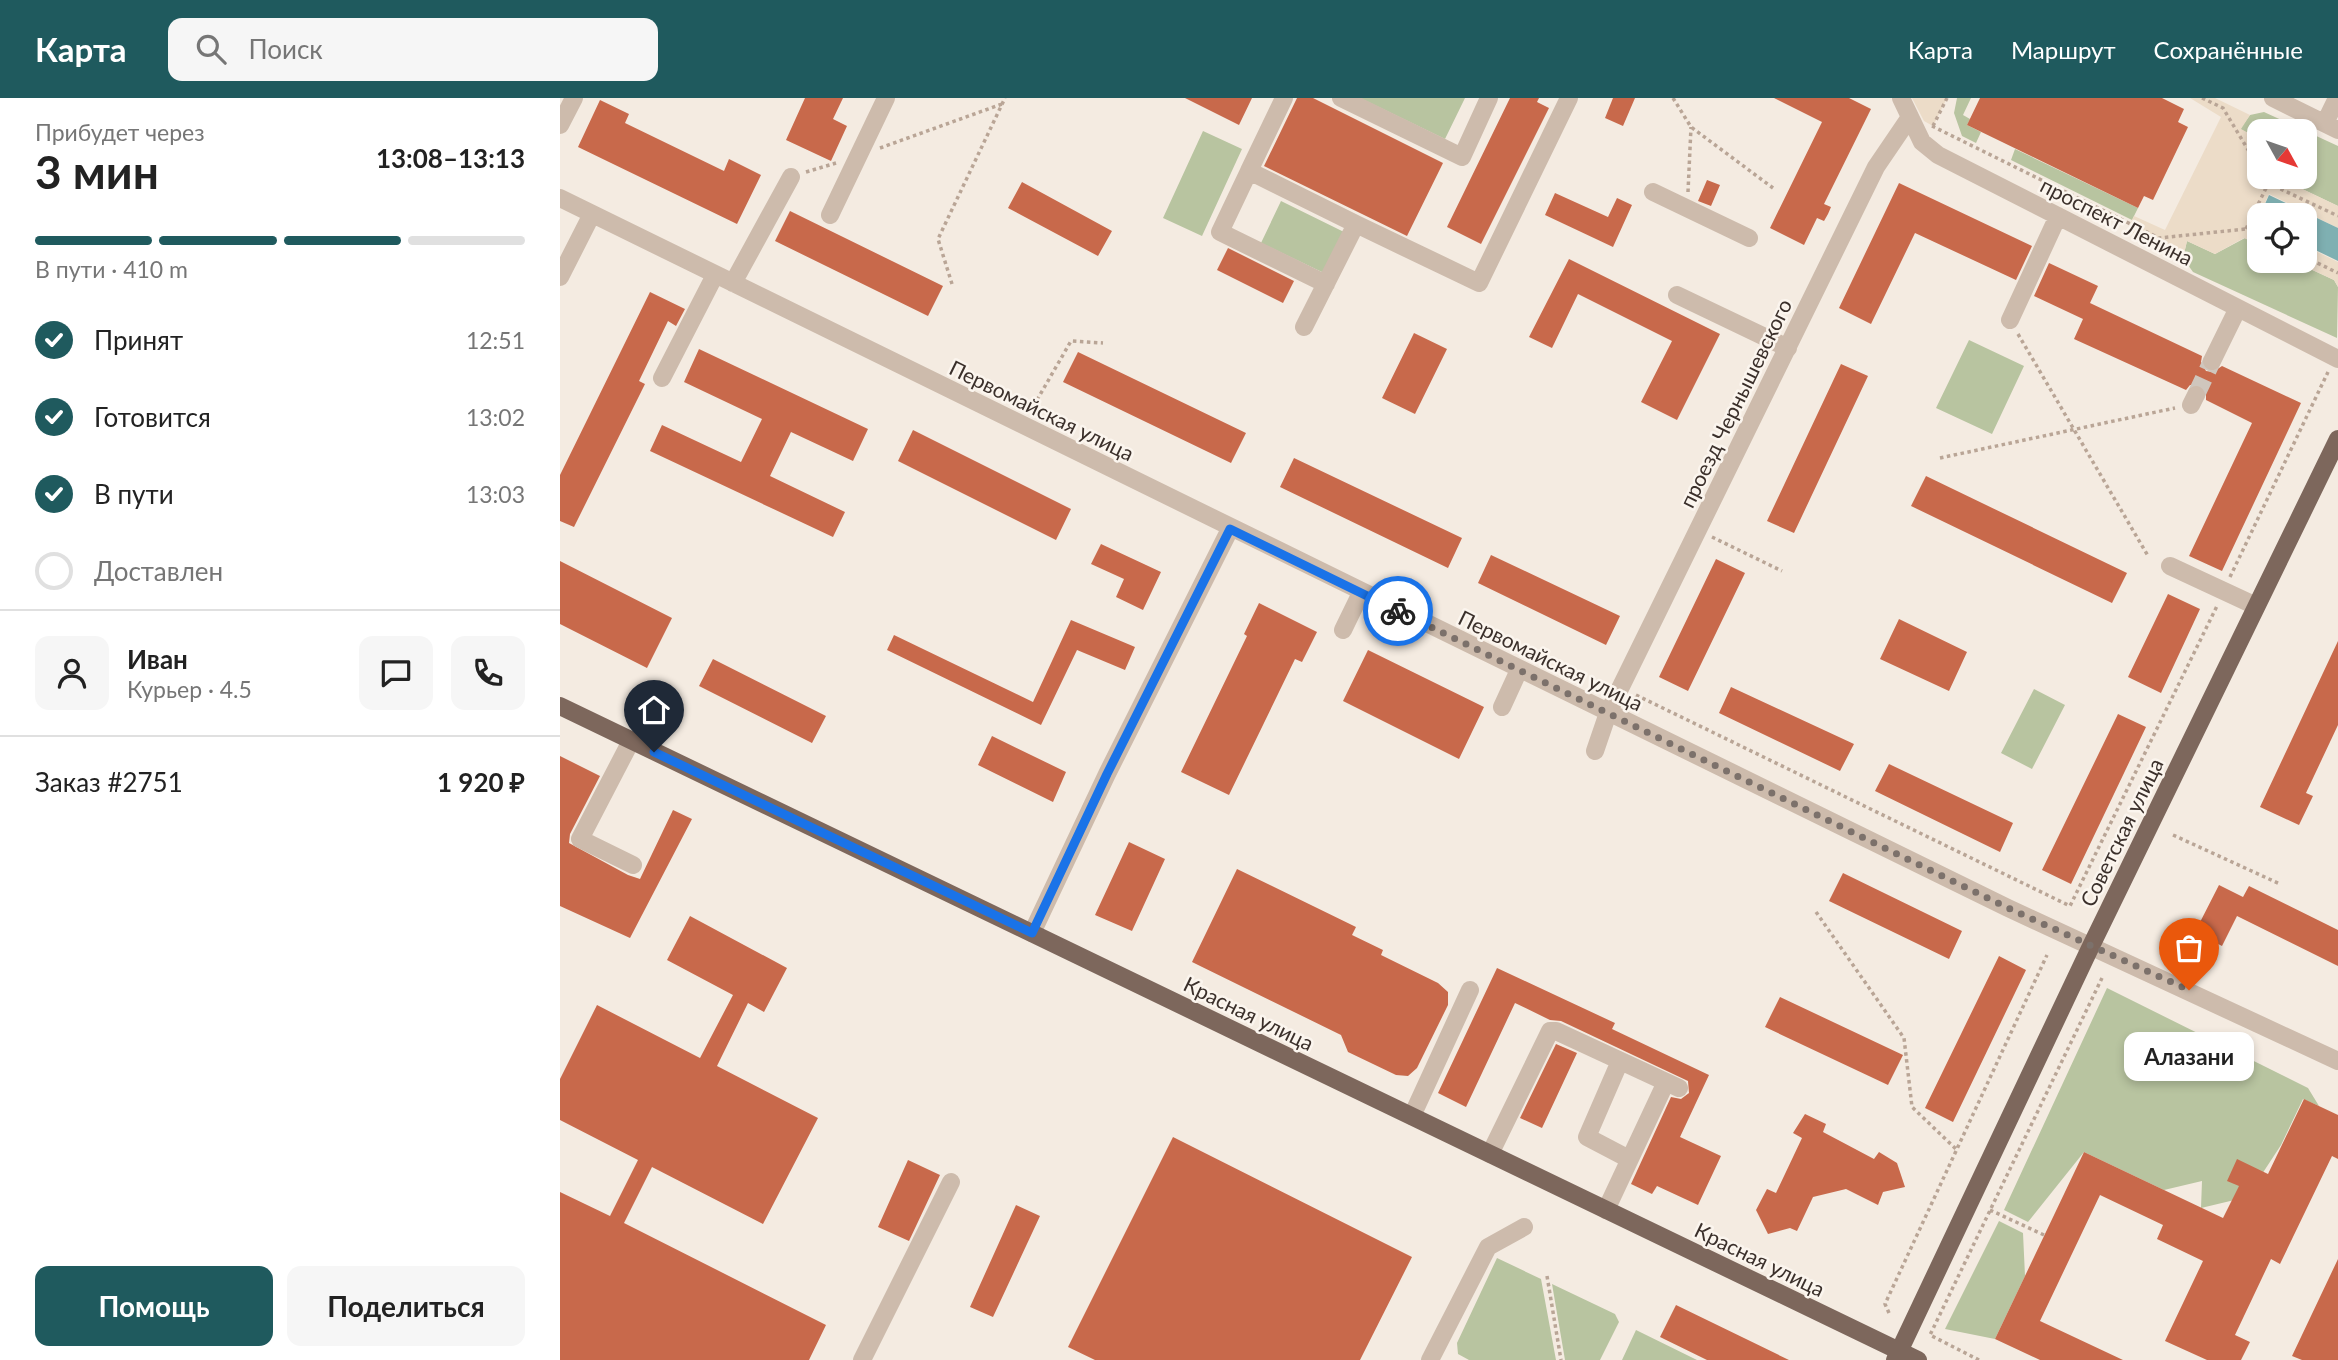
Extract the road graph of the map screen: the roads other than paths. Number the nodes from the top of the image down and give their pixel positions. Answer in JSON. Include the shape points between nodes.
{"nodes":[{"id":1,"x":574,"y":98,"type":"edge"},
{"id":2,"x":886,"y":98,"type":"edge"},
{"id":3,"x":1284,"y":98,"type":"edge"},
{"id":4,"x":1341,"y":98,"type":"edge"},
{"id":5,"x":1489,"y":98,"type":"edge"},
{"id":6,"x":1901,"y":98,"type":"edge"},
{"id":7,"x":2273,"y":98,"type":"edge"},
{"id":8,"x":2337,"y":98,"type":"edge"},
{"id":9,"x":1564,"y":100,"type":"edge"},
{"id":10,"x":1910,"y":117,"type":"junction"},
{"id":11,"x":560,"y":125,"type":"edge"},
{"id":12,"x":2331,"y":126,"type":"edge"},
{"id":13,"x":1249,"y":171,"type":"junction"},
{"id":14,"x":791,"y":177,"type":"road end"},
{"id":15,"x":1653,"y":192,"type":"dead end"},
{"id":16,"x":560,"y":198,"type":"edge"},
{"id":17,"x":592,"y":214,"type":"junction"},
{"id":18,"x":830,"y":215,"type":"dead end"},
{"id":19,"x":2058,"y":216,"type":"junction"},
{"id":20,"x":1356,"y":224,"type":"junction"},
{"id":21,"x":1749,"y":238,"type":"dead end"},
{"id":22,"x":715,"y":275,"type":"junction"},
{"id":23,"x":560,"y":277,"type":"edge"},
{"id":24,"x":733,"y":283,"type":"junction"},
{"id":25,"x":1326,"y":284,"type":"junction"},
{"id":26,"x":1676,"y":295,"type":"dead end"},
{"id":27,"x":2238,"y":308,"type":"junction"},
{"id":28,"x":2010,"y":320,"type":"road end"},
{"id":29,"x":1304,"y":327,"type":"dead end"},
{"id":30,"x":1788,"y":348,"type":"junction"},
{"id":31,"x":2338,"y":359,"type":"edge"},
{"id":32,"x":2212,"y":361,"type":"tunnel mouth"},
{"id":33,"x":662,"y":378,"type":"dead end"},
{"id":34,"x":2338,"y":439,"type":"edge"},
{"id":35,"x":1230,"y":529,"type":"junction"},
{"id":36,"x":2170,"y":566,"type":"dead end"},
{"id":37,"x":1361,"y":593,"type":"junction"},
{"id":38,"x":2256,"y":606,"type":"junction"},
{"id":39,"x":1343,"y":630,"type":"dead end"},
{"id":40,"x":1519,"y":670,"type":"junction"},
{"id":41,"x":560,"y":706,"type":"edge"},
{"id":42,"x":1502,"y":707,"type":"dead end"},
{"id":43,"x":1608,"y":713,"type":"junction"},
{"id":44,"x":631,"y":741,"type":"junction"},
{"id":45,"x":1595,"y":751,"type":"dead end"},
{"id":46,"x":633,"y":865,"type":"dead end"},
{"id":47,"x":1032,"y":933,"type":"junction"},
{"id":48,"x":2091,"y":946,"type":"junction"},
{"id":49,"x":1470,"y":990,"type":"dead end"},
{"id":50,"x":1620,"y":1061,"type":"junction"},
{"id":51,"x":2338,"y":1061,"type":"edge"},
{"id":52,"x":1412,"y":1116,"type":"junction"},
{"id":53,"x":1490,"y":1154,"type":"junction"},
{"id":54,"x":1629,"y":1159,"type":"junction"},
{"id":55,"x":951,"y":1182,"type":"dead end"},
{"id":56,"x":1606,"y":1210,"type":"junction"},
{"id":57,"x":1524,"y":1227,"type":"dead end"},
{"id":58,"x":1897,"y":1356,"type":"edge"},
{"id":59,"x":864,"y":1360,"type":"edge"},
{"id":60,"x":1430,"y":1360,"type":"edge"},
{"id":61,"x":1918,"y":1360,"type":"edge"}],
"edges":[{"from":1,"to":11,"type":"street"},
{"from":2,"to":18,"type":"street"},
{"from":3,"to":13,"type":"street"},
{"from":4,"to":5,"type":"street","via":[[1462,157]]},
{"from":6,"to":10,"type":"street","name":"проспект Ленина"},
{"from":7,"to":12,"type":"street"},
{"from":8,"to":12,"type":"street"},
{"from":9,"to":20,"type":"street","via":[[1479,283]]},
{"from":10,"to":19,"type":"street","name":"проспект Ленина","via":[[1922,142],[1938,155]]},
{"from":10,"to":30,"type":"street","name":"проезд Чернышевского","via":[[1876,167]]},
{"from":13,"to":20,"type":"street"},
{"from":13,"to":25,"type":"street","via":[[1220,232]]},
{"from":14,"to":24,"type":"street"},
{"from":15,"to":21,"type":"street"},
{"from":16,"to":17,"type":"street","name":"Первомайская улица"},
{"from":17,"to":22,"type":"street","name":"Первомайская улица"},
{"from":17,"to":23,"type":"street"},
{"from":19,"to":27,"type":"street","name":"проспект Ленина"},
{"from":19,"to":28,"type":"street"},
{"from":20,"to":25,"type":"street"},
{"from":22,"to":24,"type":"street","name":"Первомайская улица"},
{"from":22,"to":33,"type":"street"},
{"from":24,"to":35,"type":"street","name":"Первомайская улица"},
{"from":25,"to":29,"type":"street"},
{"from":26,"to":30,"type":"street"},
{"from":27,"to":31,"type":"street","name":"проспект Ленина"},
{"from":27,"to":32,"type":"street"},
{"from":30,"to":43,"type":"street","name":"проезд Чернышевского"},
{"from":34,"to":38,"type":"main road","name":"Советская улица"},
{"from":35,"to":37,"type":"street","name":"Первомайская улица"},
{"from":35,"to":47,"type":"street"},
{"from":36,"to":38,"type":"street"},
{"from":37,"to":39,"type":"street"},
{"from":37,"to":40,"type":"street","name":"Первомайская улица"},
{"from":38,"to":48,"type":"main road","name":"Советская улица"},
{"from":40,"to":42,"type":"street"},
{"from":40,"to":43,"type":"street","name":"Первомайская улица"},
{"from":41,"to":44,"type":"main road","name":"Красная улица"},
{"from":43,"to":45,"type":"street","name":"проезд Чернышевского"},
{"from":43,"to":48,"type":"street","name":"Первомайская улица"},
{"from":44,"to":46,"type":"street","via":[[580,839]]},
{"from":44,"to":47,"type":"main road","name":"Красная улица"},
{"from":47,"to":52,"type":"main road","name":"Красная улица"},
{"from":48,"to":51,"type":"street","name":"Первомайская улица"},
{"from":48,"to":58,"type":"main road","name":"Советская улица"},
{"from":49,"to":52,"type":"street"},
{"from":50,"to":53,"type":"street","via":[[1550,1031]]},
{"from":50,"to":54,"type":"street","via":[[1587,1137]]},
{"from":50,"to":54,"type":"street","via":[[1672,1085]]},
{"from":52,"to":53,"type":"main road","name":"Красная улица"},
{"from":53,"to":56,"type":"main road","name":"Красная улица"},
{"from":54,"to":56,"type":"street"},
{"from":55,"to":59,"type":"street"},
{"from":56,"to":58,"type":"main road","name":"Красная улица"},
{"from":57,"to":60,"type":"street","via":[[1488,1247]]},
{"from":58,"to":61,"type":"main road","name":"Красная улица"}]}
